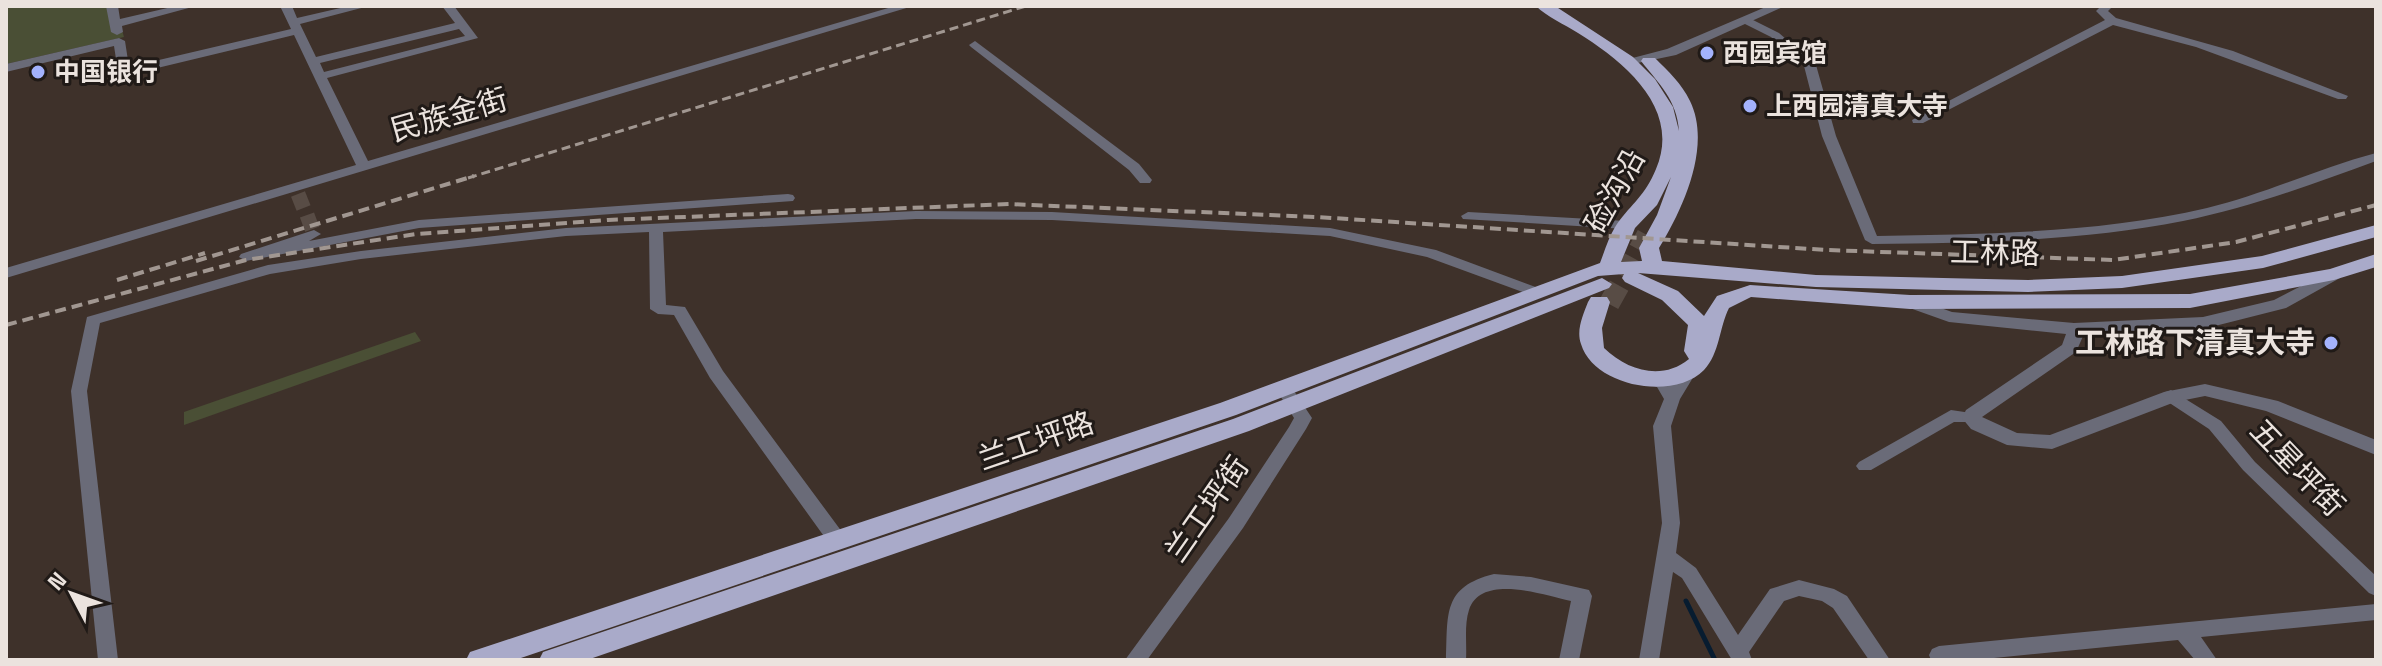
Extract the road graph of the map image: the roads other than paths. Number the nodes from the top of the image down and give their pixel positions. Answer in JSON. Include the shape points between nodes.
{"nodes":[{"id":1,"x":112,"y":6,"type":"edge"},
{"id":2,"x":190,"y":6,"type":"edge"},
{"id":3,"x":286,"y":6,"type":"edge"},
{"id":4,"x":363,"y":6,"type":"edge"},
{"id":5,"x":448,"y":6,"type":"edge"},
{"id":6,"x":907,"y":6,"type":"edge"},
{"id":7,"x":1544,"y":6,"type":"edge"},
{"id":8,"x":1564,"y":6,"type":"edge"},
{"id":9,"x":1779,"y":6,"type":"edge"},
{"id":10,"x":2107,"y":6,"type":"edge"},
{"id":11,"x":1745,"y":20,"type":"junction"},
{"id":12,"x":2112,"y":21,"type":"junction"},
{"id":13,"x":115,"y":24,"type":"junction"},
{"id":14,"x":462,"y":25,"type":"junction"},
{"id":15,"x":296,"y":26,"type":"junction"},
{"id":16,"x":119,"y":41,"type":"junction"},
{"id":17,"x":975,"y":45,"type":"dead end"},
{"id":18,"x":1637,"y":60,"type":"junction"},
{"id":19,"x":313,"y":61,"type":"junction"},
{"id":20,"x":6,"y":68,"type":"edge"},
{"id":21,"x":321,"y":76,"type":"junction"},
{"id":22,"x":2342,"y":96,"type":"dead end"},
{"id":23,"x":1918,"y":120,"type":"dead end"},
{"id":24,"x":2376,"y":157,"type":"edge"},
{"id":25,"x":364,"y":167,"type":"junction"},
{"id":26,"x":1145,"y":180,"type":"dead end"},
{"id":27,"x":788,"y":198,"type":"dead end"},
{"id":28,"x":1468,"y":216,"type":"dead end"},
{"id":29,"x":656,"y":228,"type":"junction"},
{"id":30,"x":2376,"y":231,"type":"edge"},
{"id":31,"x":314,"y":234,"type":"dead end"},
{"id":32,"x":1638,"y":242,"type":"junction"},
{"id":33,"x":2376,"y":260,"type":"edge"},
{"id":34,"x":1608,"y":268,"type":"junction"},
{"id":35,"x":6,"y":273,"type":"edge"},
{"id":36,"x":2334,"y":274,"type":"junction"},
{"id":37,"x":1632,"y":278,"type":"junction"},
{"id":38,"x":1751,"y":291,"type":"junction"},
{"id":39,"x":1536,"y":292,"type":"junction"},
{"id":40,"x":1910,"y":302,"type":"junction"},
{"id":41,"x":2074,"y":329,"type":"junction"},
{"id":42,"x":1689,"y":371,"type":"junction"},
{"id":43,"x":1652,"y":379,"type":"junction"},
{"id":44,"x":2171,"y":396,"type":"junction"},
{"id":45,"x":1290,"y":397,"type":"junction"},
{"id":46,"x":1672,"y":399,"type":"junction"},
{"id":47,"x":1972,"y":418,"type":"junction"},
{"id":48,"x":2376,"y":448,"type":"edge"},
{"id":49,"x":1865,"y":466,"type":"dead end"},
{"id":50,"x":838,"y":541,"type":"junction"},
{"id":51,"x":1666,"y":556,"type":"junction"},
{"id":52,"x":2376,"y":588,"type":"edge"},
{"id":53,"x":2376,"y":612,"type":"edge"},
{"id":54,"x":2183,"y":631,"type":"junction"},
{"id":55,"x":1939,"y":655,"type":"dead end"},
{"id":56,"x":1740,"y":656,"type":"edge"},
{"id":57,"x":108,"y":660,"type":"edge"},
{"id":58,"x":480,"y":660,"type":"edge"},
{"id":59,"x":553,"y":660,"type":"edge"},
{"id":60,"x":1135,"y":660,"type":"edge"},
{"id":61,"x":1456,"y":660,"type":"edge"},
{"id":62,"x":1569,"y":660,"type":"edge"},
{"id":63,"x":1649,"y":660,"type":"edge"},
{"id":64,"x":1880,"y":660,"type":"edge"},
{"id":65,"x":2207,"y":660,"type":"edge"}],
"edges":[{"from":1,"to":13,"type":"street"},
{"from":2,"to":13,"type":"street"},
{"from":3,"to":15,"type":"street"},
{"from":4,"to":15,"type":"street"},
{"from":5,"to":14,"type":"street"},
{"from":6,"to":25,"type":"street","name":"民族金街"},
{"from":7,"to":18,"type":"highway"},
{"from":8,"to":18,"type":"highway"},
{"from":9,"to":11,"type":"street"},
{"from":10,"to":12,"type":"street","via":[[2102,11]]},
{"from":11,"to":18,"type":"street","via":[[1671,52]]},
{"from":11,"to":24,"type":"street","via":[[1775,35],[1810,65],[1829,136],[1872,240],[2154,222],[2258,199]]},
{"from":12,"to":22,"type":"street","via":[[2145,27]]},
{"from":12,"to":23,"type":"street"},
{"from":13,"to":16,"type":"street"},
{"from":14,"to":19,"type":"street"},
{"from":14,"to":21,"type":"street","via":[[472,38]]},
{"from":15,"to":16,"type":"street","via":[[124,72]]},
{"from":15,"to":19,"type":"street"},
{"from":16,"to":20,"type":"street"},
{"from":17,"to":26,"type":"street"},
{"from":18,"to":32,"type":"highway","name":"硷沟沿","via":[[1671,125],[1672,146]]},
{"from":18,"to":32,"type":"highway","name":"硷沟沿","via":[[1671,84],[1691,127],[1672,207]]},
{"from":19,"to":21,"type":"street"},
{"from":21,"to":25,"type":"street"},
{"from":25,"to":35,"type":"street","name":"民族金街"},
{"from":27,"to":31,"type":"street","via":[[419,224],[246,257]]},
{"from":28,"to":32,"type":"street"},
{"from":29,"to":39,"type":"street","via":[[916,215],[1330,232],[1431,253]]},
{"from":29,"to":50,"type":"street","via":[[658,309],[679,310],[716,374]]},
{"from":29,"to":57,"type":"street","via":[[435,246],[284,267],[93,320],[79,391]]},
{"from":30,"to":32,"type":"highway","name":"工林路","via":[[2263,262],[2122,282],[2028,286],[1816,281]]},
{"from":32,"to":34,"type":"highway","name":"工林路"},
{"from":32,"to":34,"type":"highway","name":"硷沟沿"},
{"from":33,"to":36,"type":"highway","name":"工林路"},
{"from":34,"to":39,"type":"highway","name":"兰工坪路"},
{"from":36,"to":40,"type":"highway","name":"工林路","via":[[2190,301]]},
{"from":36,"to":41,"type":"street","via":[[2280,304],[2203,323]]},
{"from":37,"to":38,"type":"highway","name":"工林路"},
{"from":37,"to":43,"type":"highway","via":[[1676,298],[1699,325],[1698,345],[1690,357],[1660,372],[1609,356],[1600,346],[1604,303],[1590,326],[1591,346],[1616,368]]},
{"from":37,"to":45,"type":"highway","name":"兰工坪路","via":[[1584,289],[1528,316]]},
{"from":38,"to":40,"type":"highway","name":"工林路"},
{"from":38,"to":42,"type":"highway","via":[[1729,297],[1719,307],[1708,347]]},
{"from":39,"to":45,"type":"highway","name":"兰工坪路"},
{"from":40,"to":41,"type":"street","via":[[1949,317]]},
{"from":41,"to":47,"type":"street","via":[[2070,348],[1976,410]]},
{"from":42,"to":43,"type":"highway","via":[[1671,379]]},
{"from":42,"to":46,"type":"street"},
{"from":43,"to":46,"type":"street","via":[[1664,383]]},
{"from":44,"to":47,"type":"street","name":"五星坪街","via":[[2052,442],[2014,440]]},
{"from":44,"to":48,"type":"street","name":"五星坪街","via":[[2205,390],[2271,406]]},
{"from":44,"to":52,"type":"street","name":"五星坪街","via":[[2215,425],[2249,466]]},
{"from":45,"to":50,"type":"highway","name":"兰工坪路"},
{"from":45,"to":59,"type":"highway","name":"兰工坪路"},
{"from":45,"to":60,"type":"street","name":"兰工坪街","via":[[1303,418],[1297,429],[1236,523]]},
{"from":46,"to":51,"type":"street","via":[[1662,426],[1671,523]]},
{"from":47,"to":49,"type":"street","via":[[1951,416]]},
{"from":50,"to":58,"type":"highway","name":"兰工坪路"},
{"from":51,"to":56,"type":"street","via":[[1689,573]]},
{"from":51,"to":63,"type":"street"},
{"from":53,"to":54,"type":"street"},
{"from":54,"to":55,"type":"street"},
{"from":54,"to":65,"type":"street"},
{"from":56,"to":64,"type":"street","via":[[1777,595],[1799,588],[1840,602]]},
{"from":61,"to":62,"type":"street","via":[[1459,609],[1465,596],[1494,579],[1582,596]]}]}
